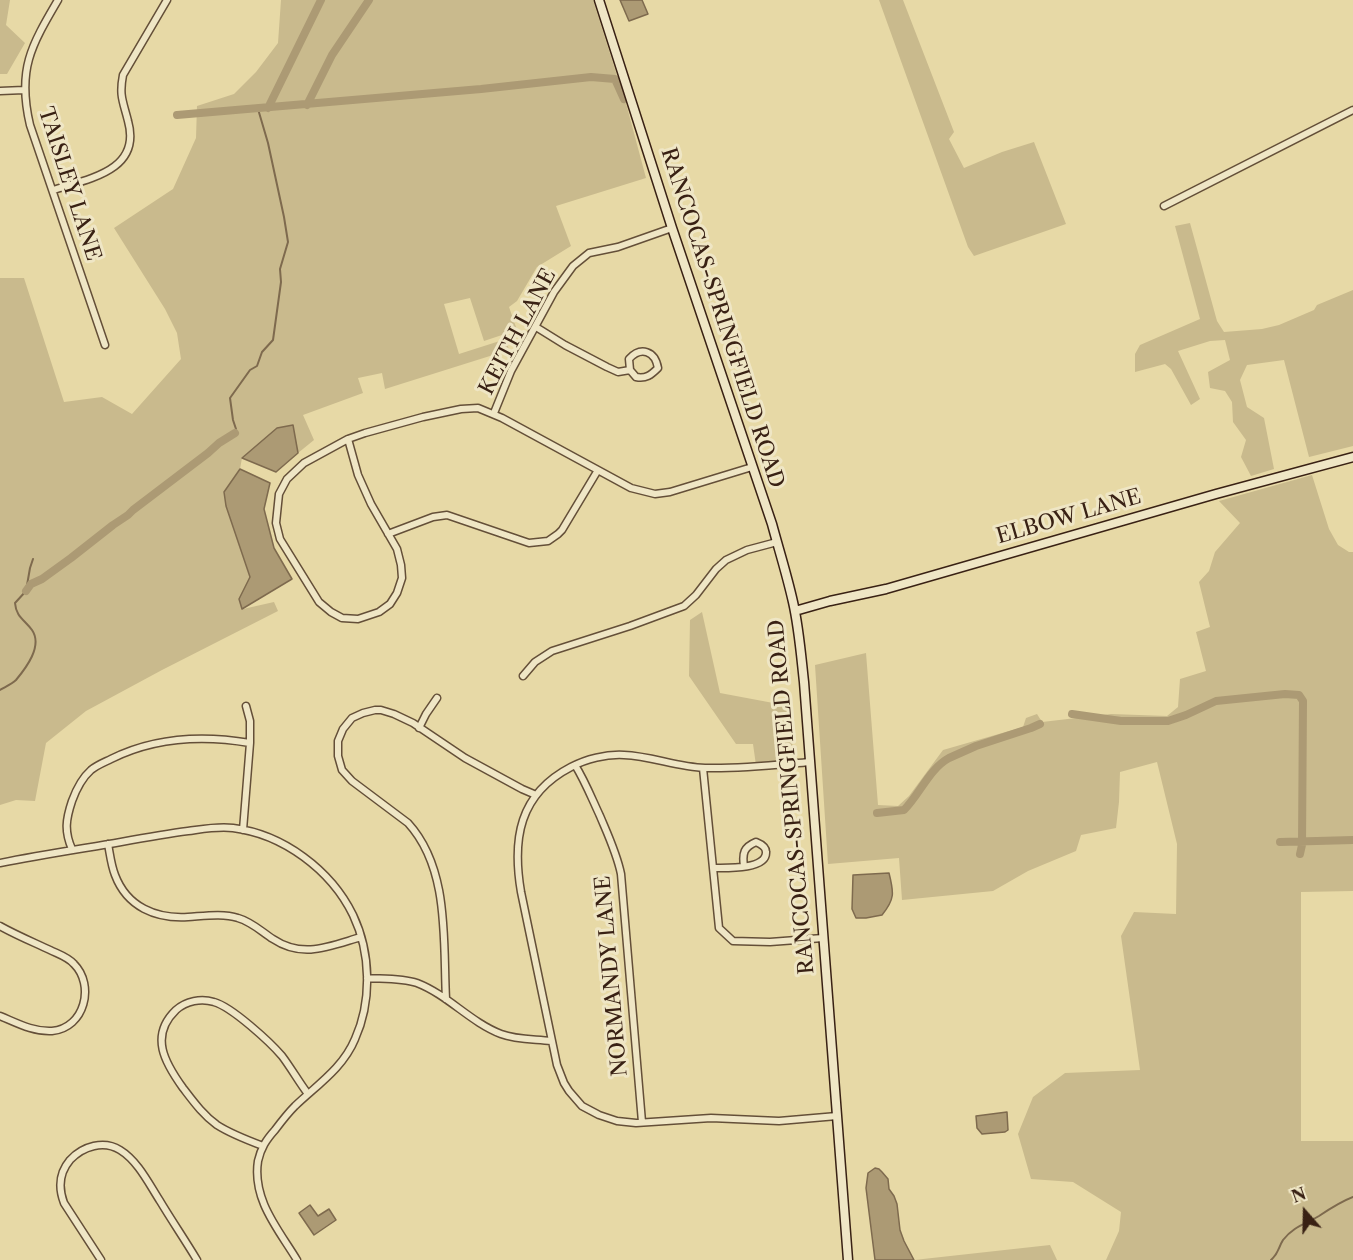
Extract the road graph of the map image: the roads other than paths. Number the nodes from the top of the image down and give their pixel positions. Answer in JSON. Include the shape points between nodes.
{"nodes":[{"id":1,"x":58,"y":0,"type":"edge"},
{"id":2,"x":167,"y":0,"type":"edge"},
{"id":3,"x":599,"y":0,"type":"edge"},
{"id":4,"x":24,"y":90,"type":"junction"},
{"id":5,"x":0,"y":91,"type":"edge"},
{"id":6,"x":1353,"y":110,"type":"edge"},
{"id":7,"x":53,"y":190,"type":"junction"},
{"id":8,"x":1164,"y":206,"type":"dead end"},
{"id":9,"x":672,"y":228,"type":"junction"},
{"id":10,"x":536,"y":327,"type":"junction"},
{"id":11,"x":105,"y":345,"type":"dead end"},
{"id":12,"x":630,"y":370,"type":"junction"},
{"id":13,"x":494,"y":413,"type":"junction"},
{"id":14,"x":348,"y":439,"type":"junction"},
{"id":15,"x":1353,"y":457,"type":"edge"},
{"id":16,"x":752,"y":467,"type":"junction"},
{"id":17,"x":598,"y":470,"type":"junction"},
{"id":18,"x":388,"y":534,"type":"junction"},
{"id":19,"x":777,"y":542,"type":"junction"},
{"id":20,"x":795,"y":611,"type":"junction"},
{"id":21,"x":523,"y":676,"type":"dead end"},
{"id":22,"x":437,"y":698,"type":"dead end"},
{"id":23,"x":246,"y":706,"type":"dead end"},
{"id":24,"x":419,"y":728,"type":"junction"},
{"id":25,"x":250,"y":743,"type":"junction"},
{"id":26,"x":810,"y":762,"type":"junction"},
{"id":27,"x":575,"y":765,"type":"junction"},
{"id":28,"x":703,"y":768,"type":"junction"},
{"id":29,"x":536,"y":795,"type":"junction"},
{"id":30,"x":243,"y":830,"type":"junction"},
{"id":31,"x":108,"y":844,"type":"junction"},
{"id":32,"x":72,"y":849,"type":"junction"},
{"id":33,"x":0,"y":863,"type":"edge"},
{"id":34,"x":744,"y":866,"type":"dead end"},
{"id":35,"x":713,"y":868,"type":"junction"},
{"id":36,"x":0,"y":926,"type":"edge"},
{"id":37,"x":361,"y":937,"type":"junction"},
{"id":38,"x":823,"y":938,"type":"junction"},
{"id":39,"x":367,"y":978,"type":"junction"},
{"id":40,"x":446,"y":999,"type":"junction"},
{"id":41,"x":0,"y":1016,"type":"edge"},
{"id":42,"x":551,"y":1041,"type":"junction"},
{"id":43,"x":308,"y":1094,"type":"junction"},
{"id":44,"x":837,"y":1116,"type":"junction"},
{"id":45,"x":642,"y":1122,"type":"junction"},
{"id":46,"x":262,"y":1146,"type":"junction"},
{"id":47,"x":101,"y":1260,"type":"edge"},
{"id":48,"x":197,"y":1260,"type":"edge"},
{"id":49,"x":297,"y":1260,"type":"edge"},
{"id":50,"x":848,"y":1260,"type":"edge"}],
"edges":[{"from":1,"to":4,"type":"street","name":"TAISLEY LANE","via":[[33,46]]},
{"from":2,"to":7,"type":"street","via":[[123,75],[121,100],[130,135],[127,153],[107,172]]},
{"from":3,"to":9,"type":"main road","name":"RANCOCAS-SPRINGFIELD ROAD"},
{"from":4,"to":5,"type":"street"},
{"from":4,"to":7,"type":"street","name":"TAISLEY LANE","via":[[30,125]]},
{"from":6,"to":8,"type":"street"},
{"from":7,"to":11,"type":"street","name":"TAISLEY LANE"},
{"from":9,"to":10,"type":"street","name":"KEITH LANE","via":[[589,253],[578,261]]},
{"from":9,"to":16,"type":"main road","name":"RANCOCAS-SPRINGFIELD ROAD"},
{"from":10,"to":12,"type":"street","via":[[607,368],[618,372]]},
{"from":10,"to":13,"type":"street","name":"KEITH LANE","via":[[511,371]]},
{"from":12,"to":12,"type":"street","via":[[629,359],[633,355],[644,352],[655,357],[658,368],[650,376],[636,377]]},
{"from":13,"to":14,"type":"street","via":[[478,408],[451,411]]},
{"from":13,"to":17,"type":"street"},
{"from":14,"to":18,"type":"street","via":[[358,475]]},
{"from":14,"to":18,"type":"street","via":[[304,464],[287,479],[279,494],[276,523],[280,539],[319,602],[342,618],[358,619],[379,612],[397,593],[401,565]]},
{"from":15,"to":20,"type":"main road","name":"ELBOW LANE","via":[[886,589]]},
{"from":16,"to":17,"type":"street","via":[[655,494],[631,488]]},
{"from":16,"to":19,"type":"main road","name":"RANCOCAS-SPRINGFIELD ROAD"},
{"from":17,"to":18,"type":"street","via":[[562,530],[548,542],[528,543],[447,515]]},
{"from":19,"to":20,"type":"main road","name":"RANCOCAS-SPRINGFIELD ROAD"},
{"from":19,"to":21,"type":"street","via":[[731,557],[684,606],[552,651]]},
{"from":20,"to":26,"type":"main road","name":"RANCOCAS-SPRINGFIELD ROAD"},
{"from":22,"to":24,"type":"street"},
{"from":23,"to":25,"type":"street"},
{"from":24,"to":29,"type":"street","via":[[465,758]]},
{"from":24,"to":40,"type":"street","via":[[381,710],[363,714],[352,718],[344,729],[338,741],[338,756],[342,770],[352,782],[414,830],[431,861],[442,904]]},
{"from":25,"to":30,"type":"street"},
{"from":25,"to":32,"type":"street","via":[[170,740],[125,752],[92,769],[68,811],[67,834]]},
{"from":26,"to":28,"type":"street"},
{"from":26,"to":38,"type":"main road","name":"RANCOCAS-SPRINGFIELD ROAD"},
{"from":27,"to":28,"type":"street","via":[[623,754]]},
{"from":27,"to":29,"type":"street"},
{"from":27,"to":45,"type":"street","name":"NORMANDY LANE","via":[[605,827],[621,874]]},
{"from":28,"to":35,"type":"street"},
{"from":29,"to":42,"type":"street","via":[[521,828],[518,870]]},
{"from":30,"to":31,"type":"street","via":[[210,828]]},
{"from":30,"to":37,"type":"street","via":[[284,845],[322,872],[343,898]]},
{"from":31,"to":32,"type":"street"},
{"from":31,"to":37,"type":"street","via":[[122,890],[132,902],[152,913],[239,918],[284,946],[303,950]]},
{"from":32,"to":33,"type":"street"},
{"from":34,"to":35,"type":"street"},
{"from":35,"to":38,"type":"street","via":[[719,928],[733,941]]},
{"from":36,"to":41,"type":"street","via":[[72,961],[83,978],[85,998],[72,1024],[58,1030],[27,1028]]},
{"from":37,"to":39,"type":"street"},
{"from":38,"to":44,"type":"main road","name":"RANCOCAS-SPRINGFIELD ROAD"},
{"from":39,"to":40,"type":"street","via":[[411,982]]},
{"from":39,"to":43,"type":"street","via":[[362,1017],[352,1047]]},
{"from":40,"to":42,"type":"street","via":[[499,1034]]},
{"from":42,"to":45,"type":"street","via":[[564,1083],[582,1106],[608,1119]]},
{"from":43,"to":46,"type":"street"},
{"from":43,"to":46,"type":"street","via":[[277,1051],[216,1002],[188,1003],[171,1016],[164,1028],[162,1049],[177,1080],[216,1124]]},
{"from":44,"to":45,"type":"street","via":[[779,1121],[711,1118]]},
{"from":44,"to":50,"type":"main road","name":"RANCOCAS-SPRINGFIELD ROAD"},
{"from":46,"to":49,"type":"street","via":[[258,1170],[262,1200]]},
{"from":47,"to":48,"type":"street","via":[[64,1203],[60,1181],[75,1155],[104,1145],[132,1160]]}]}
